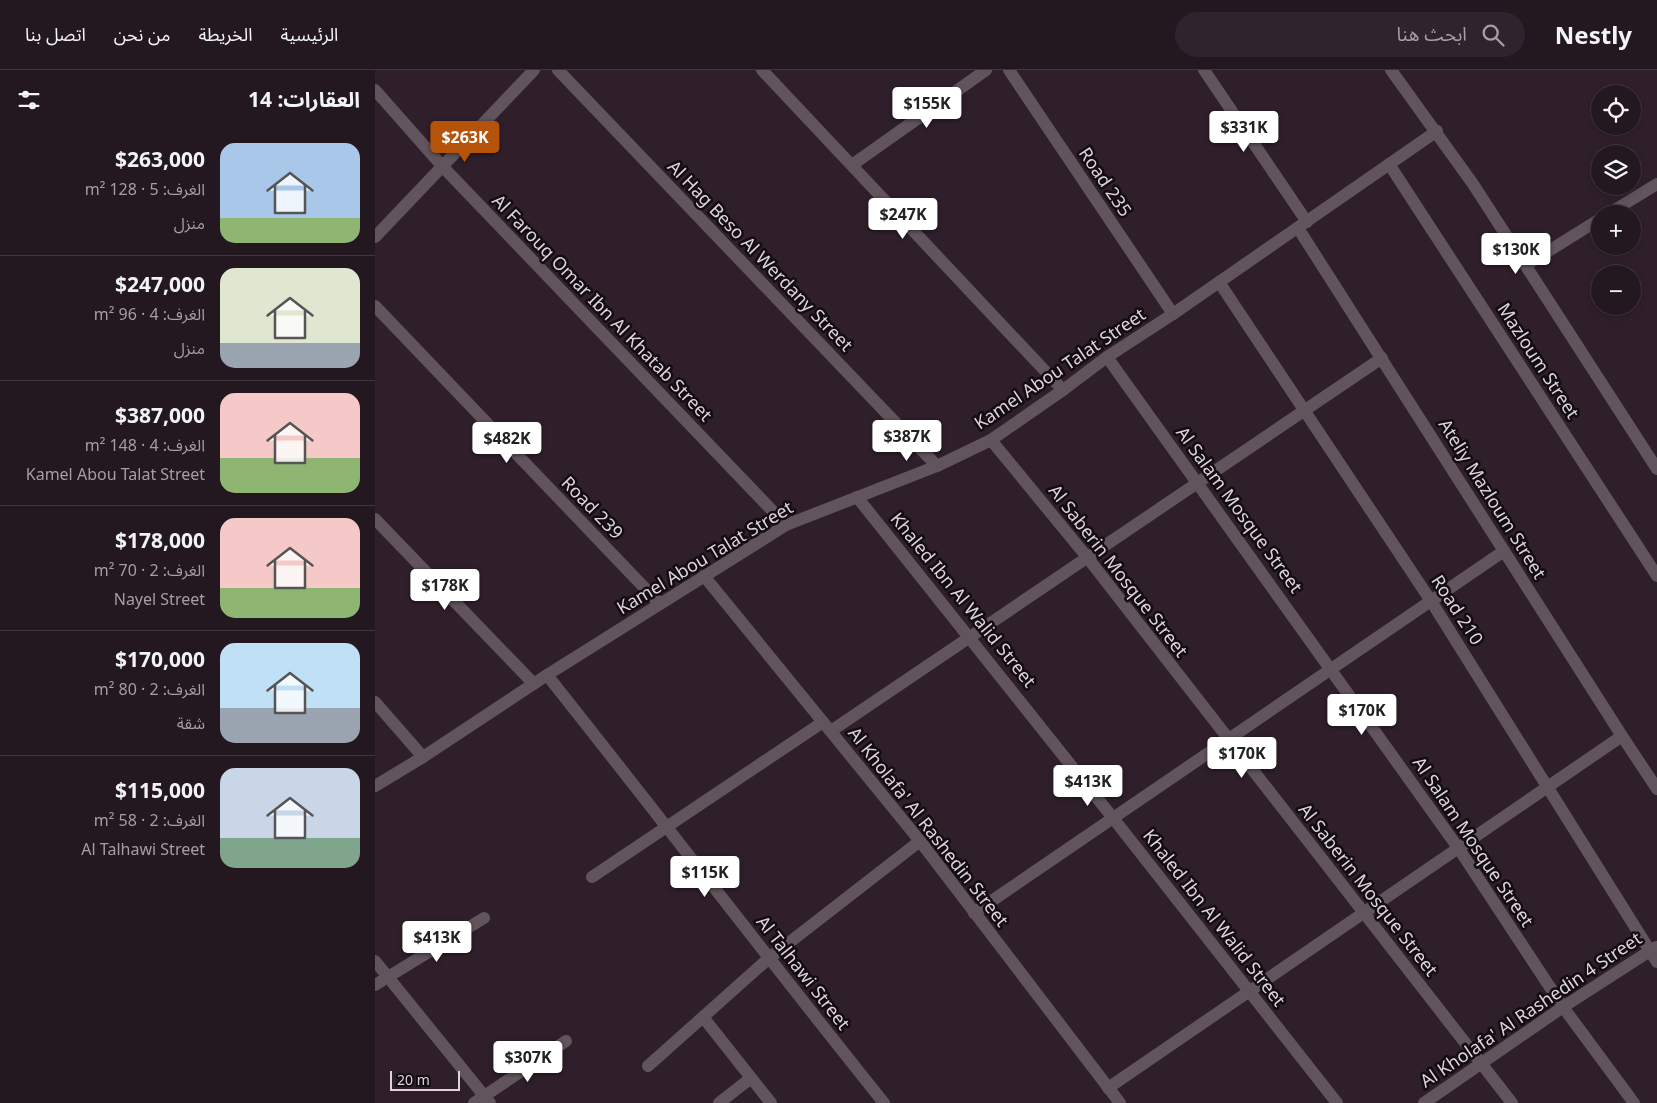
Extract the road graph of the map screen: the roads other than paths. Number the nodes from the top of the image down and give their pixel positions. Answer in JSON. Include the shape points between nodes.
{"nodes":[{"id":1,"x":534,"y":70,"type":"edge"},
{"id":2,"x":558,"y":70,"type":"edge"},
{"id":3,"x":762,"y":70,"type":"edge"},
{"id":4,"x":986,"y":70,"type":"edge"},
{"id":5,"x":1009,"y":70,"type":"edge"},
{"id":6,"x":1204,"y":70,"type":"edge"},
{"id":7,"x":1391,"y":70,"type":"edge"},
{"id":8,"x":375,"y":90,"type":"edge"},
{"id":9,"x":1437,"y":131,"type":"junction"},
{"id":10,"x":1389,"y":164,"type":"junction"},
{"id":11,"x":852,"y":165,"type":"junction"},
{"id":12,"x":443,"y":167,"type":"junction"},
{"id":13,"x":1657,"y":184,"type":"edge"},
{"id":14,"x":1623,"y":205,"type":"edge"},
{"id":15,"x":1303,"y":225,"type":"junction"},
{"id":16,"x":1591,"y":225,"type":"edge"},
{"id":17,"x":375,"y":237,"type":"edge"},
{"id":18,"x":1526,"y":265,"type":"junction"},
{"id":19,"x":1219,"y":282,"type":"junction"},
{"id":20,"x":375,"y":306,"type":"edge"},
{"id":21,"x":1173,"y":314,"type":"junction"},
{"id":22,"x":1107,"y":357,"type":"junction"},
{"id":23,"x":1382,"y":358,"type":"junction"},
{"id":24,"x":1063,"y":390,"type":"junction"},
{"id":25,"x":1304,"y":411,"type":"junction"},
{"id":26,"x":991,"y":440,"type":"junction"},
{"id":27,"x":937,"y":466,"type":"junction"},
{"id":28,"x":1657,"y":469,"type":"edge"},
{"id":29,"x":1197,"y":483,"type":"junction"},
{"id":30,"x":857,"y":497,"type":"junction"},
{"id":31,"x":375,"y":519,"type":"edge"},
{"id":32,"x":786,"y":525,"type":"junction"},
{"id":33,"x":1504,"y":551,"type":"junction"},
{"id":34,"x":1087,"y":558,"type":"junction"},
{"id":35,"x":705,"y":576,"type":"junction"},
{"id":36,"x":1657,"y":576,"type":"edge"},
{"id":37,"x":1431,"y":601,"type":"junction"},
{"id":38,"x":660,"y":604,"type":"junction"},
{"id":39,"x":970,"y":637,"type":"junction"},
{"id":40,"x":1331,"y":669,"type":"junction"},
{"id":41,"x":547,"y":675,"type":"junction"},
{"id":42,"x":534,"y":684,"type":"junction"},
{"id":43,"x":375,"y":702,"type":"edge"},
{"id":44,"x":827,"y":727,"type":"junction"},
{"id":45,"x":1622,"y":736,"type":"junction"},
{"id":46,"x":1228,"y":739,"type":"junction"},
{"id":47,"x":423,"y":757,"type":"junction"},
{"id":48,"x":375,"y":786,"type":"edge"},
{"id":49,"x":1547,"y":787,"type":"junction"},
{"id":50,"x":1657,"y":789,"type":"edge"},
{"id":51,"x":1113,"y":818,"type":"junction"},
{"id":52,"x":667,"y":827,"type":"junction"},
{"id":53,"x":920,"y":841,"type":"junction"},
{"id":54,"x":1459,"y":849,"type":"junction"},
{"id":55,"x":591,"y":877,"type":"dead end"},
{"id":56,"x":974,"y":912,"type":"junction"},
{"id":57,"x":1364,"y":913,"type":"junction"},
{"id":58,"x":484,"y":918,"type":"dead end"},
{"id":59,"x":1653,"y":949,"type":"edge"},
{"id":60,"x":768,"y":959,"type":"junction"},
{"id":61,"x":375,"y":961,"type":"edge"},
{"id":62,"x":1657,"y":962,"type":"edge"},
{"id":63,"x":388,"y":977,"type":"junction"},
{"id":64,"x":375,"y":986,"type":"edge"},
{"id":65,"x":1249,"y":991,"type":"junction"},
{"id":66,"x":1563,"y":1008,"type":"junction"},
{"id":67,"x":703,"y":1017,"type":"junction"},
{"id":68,"x":566,"y":1041,"type":"dead end"},
{"id":69,"x":1481,"y":1064,"type":"junction"},
{"id":70,"x":648,"y":1066,"type":"dead end"},
{"id":71,"x":751,"y":1078,"type":"junction"},
{"id":72,"x":1108,"y":1088,"type":"junction"},
{"id":73,"x":483,"y":1101,"type":"edge"},
{"id":74,"x":1118,"y":1102,"type":"edge"},
{"id":75,"x":719,"y":1103,"type":"edge"},
{"id":76,"x":771,"y":1103,"type":"edge"},
{"id":77,"x":884,"y":1103,"type":"edge"},
{"id":78,"x":1337,"y":1103,"type":"edge"},
{"id":79,"x":1424,"y":1103,"type":"edge"},
{"id":80,"x":1511,"y":1103,"type":"edge"},
{"id":81,"x":1634,"y":1103,"type":"edge"}],
"edges":[{"from":1,"to":12,"type":"street"},
{"from":2,"to":27,"type":"street","name":"Al Hag Beso Al Werdany Street"},
{"from":3,"to":11,"type":"street"},
{"from":4,"to":11,"type":"street"},
{"from":5,"to":21,"type":"street","name":"Road 235"},
{"from":6,"to":15,"type":"street","name":"Ateliy Mazloum Street"},
{"from":7,"to":9,"type":"street"},
{"from":8,"to":12,"type":"street","name":"Al Farouq Omar Ibn Al Khatab Street"},
{"from":9,"to":10,"type":"street","name":"Kamel Abou Talat Street"},
{"from":9,"to":18,"type":"street"},
{"from":10,"to":15,"type":"street","name":"Kamel Abou Talat Street"},
{"from":10,"to":36,"type":"street","name":"Mazloum Street"},
{"from":11,"to":24,"type":"street"},
{"from":12,"to":17,"type":"street"},
{"from":12,"to":32,"type":"street","name":"Al Farouq Omar Ibn Al Khatab Street"},
{"from":13,"to":14,"type":"street"},
{"from":15,"to":19,"type":"street","name":"Kamel Abou Talat Street"},
{"from":15,"to":23,"type":"street","name":"Ateliy Mazloum Street"},
{"from":16,"to":18,"type":"street"},
{"from":18,"to":28,"type":"street"},
{"from":19,"to":21,"type":"street","name":"Kamel Abou Talat Street"},
{"from":19,"to":25,"type":"street","name":"Road 210"},
{"from":20,"to":38,"type":"street","name":"Road 239"},
{"from":21,"to":22,"type":"street","name":"Kamel Abou Talat Street"},
{"from":22,"to":24,"type":"street","name":"Kamel Abou Talat Street"},
{"from":22,"to":29,"type":"street","name":"Al Salam Mosque Street"},
{"from":23,"to":25,"type":"street"},
{"from":23,"to":33,"type":"street","name":"Ateliy Mazloum Street"},
{"from":24,"to":26,"type":"street","name":"Kamel Abou Talat Street"},
{"from":25,"to":29,"type":"street"},
{"from":25,"to":37,"type":"street","name":"Road 210"},
{"from":26,"to":27,"type":"street","name":"Kamel Abou Talat Street"},
{"from":26,"to":34,"type":"street","name":"Al Saberin Mosque Street"},
{"from":27,"to":30,"type":"street","name":"Kamel Abou Talat Street"},
{"from":29,"to":34,"type":"street"},
{"from":29,"to":40,"type":"street","name":"Al Salam Mosque Street"},
{"from":30,"to":32,"type":"street","name":"Kamel Abou Talat Street"},
{"from":30,"to":39,"type":"street","name":"Khaled Ibn Al Walid Street"},
{"from":31,"to":42,"type":"street"},
{"from":32,"to":35,"type":"street","name":"Kamel Abou Talat Street"},
{"from":33,"to":37,"type":"street"},
{"from":33,"to":45,"type":"street","name":"Ateliy Mazloum Street"},
{"from":34,"to":39,"type":"street"},
{"from":34,"to":46,"type":"street","name":"Al Saberin Mosque Street"},
{"from":35,"to":38,"type":"street","name":"Kamel Abou Talat Street"},
{"from":35,"to":44,"type":"street","name":"Al Kholafa' Al Rashedin Street"},
{"from":37,"to":40,"type":"street"},
{"from":37,"to":49,"type":"street","name":"Road 210"},
{"from":38,"to":41,"type":"street","name":"Kamel Abou Talat Street"},
{"from":39,"to":44,"type":"street"},
{"from":39,"to":51,"type":"street","name":"Khaled Ibn Al Walid Street"},
{"from":40,"to":46,"type":"street"},
{"from":40,"to":54,"type":"street","name":"Al Salam Mosque Street"},
{"from":41,"to":42,"type":"street","name":"Kamel Abou Talat Street"},
{"from":41,"to":52,"type":"street","name":"Al Talhawi Street"},
{"from":42,"to":47,"type":"street","name":"Kamel Abou Talat Street"},
{"from":43,"to":47,"type":"street"},
{"from":44,"to":52,"type":"street"},
{"from":44,"to":53,"type":"street","name":"Al Kholafa' Al Rashedin Street"},
{"from":45,"to":49,"type":"street"},
{"from":45,"to":50,"type":"street","name":"Ateliy Mazloum Street"},
{"from":46,"to":51,"type":"street"},
{"from":46,"to":57,"type":"street","name":"Al Saberin Mosque Street"},
{"from":47,"to":48,"type":"street","name":"Kamel Abou Talat Street"},
{"from":49,"to":54,"type":"street"},
{"from":49,"to":59,"type":"street","name":"Road 210"},
{"from":51,"to":56,"type":"street"},
{"from":51,"to":65,"type":"street","name":"Khaled Ibn Al Walid Street"},
{"from":52,"to":55,"type":"street"},
{"from":52,"to":60,"type":"street","name":"Al Talhawi Street"},
{"from":53,"to":56,"type":"street","name":"Al Kholafa' Al Rashedin Street"},
{"from":53,"to":60,"type":"street"},
{"from":54,"to":57,"type":"street"},
{"from":54,"to":66,"type":"street","name":"Al Salam Mosque Street"},
{"from":56,"to":72,"type":"street","name":"Al Kholafa' Al Rashedin Street"},
{"from":57,"to":65,"type":"street"},
{"from":57,"to":69,"type":"street","name":"Al Saberin Mosque Street"},
{"from":58,"to":63,"type":"street"},
{"from":59,"to":62,"type":"street","name":"Road 210"},
{"from":59,"to":66,"type":"street","name":"Al Kholafa' Al Rashedin 4 Street"},
{"from":60,"to":67,"type":"street"},
{"from":60,"to":77,"type":"street","name":"Al Talhawi Street"},
{"from":61,"to":63,"type":"street"},
{"from":63,"to":64,"type":"street"},
{"from":63,"to":73,"type":"street"},
{"from":65,"to":72,"type":"street"},
{"from":65,"to":78,"type":"street","name":"Khaled Ibn Al Walid Street"},
{"from":66,"to":69,"type":"street","name":"Al Kholafa' Al Rashedin 4 Street"},
{"from":66,"to":81,"type":"street","name":"Al Salam Mosque Street"},
{"from":67,"to":70,"type":"street"},
{"from":67,"to":71,"type":"street"},
{"from":68,"to":73,"type":"street"},
{"from":69,"to":79,"type":"street","name":"Al Kholafa' Al Rashedin 4 Street"},
{"from":69,"to":80,"type":"street","name":"Al Saberin Mosque Street"},
{"from":71,"to":75,"type":"street"},
{"from":71,"to":76,"type":"street"},
{"from":72,"to":74,"type":"street","name":"Al Kholafa' Al Rashedin Street"}]}
